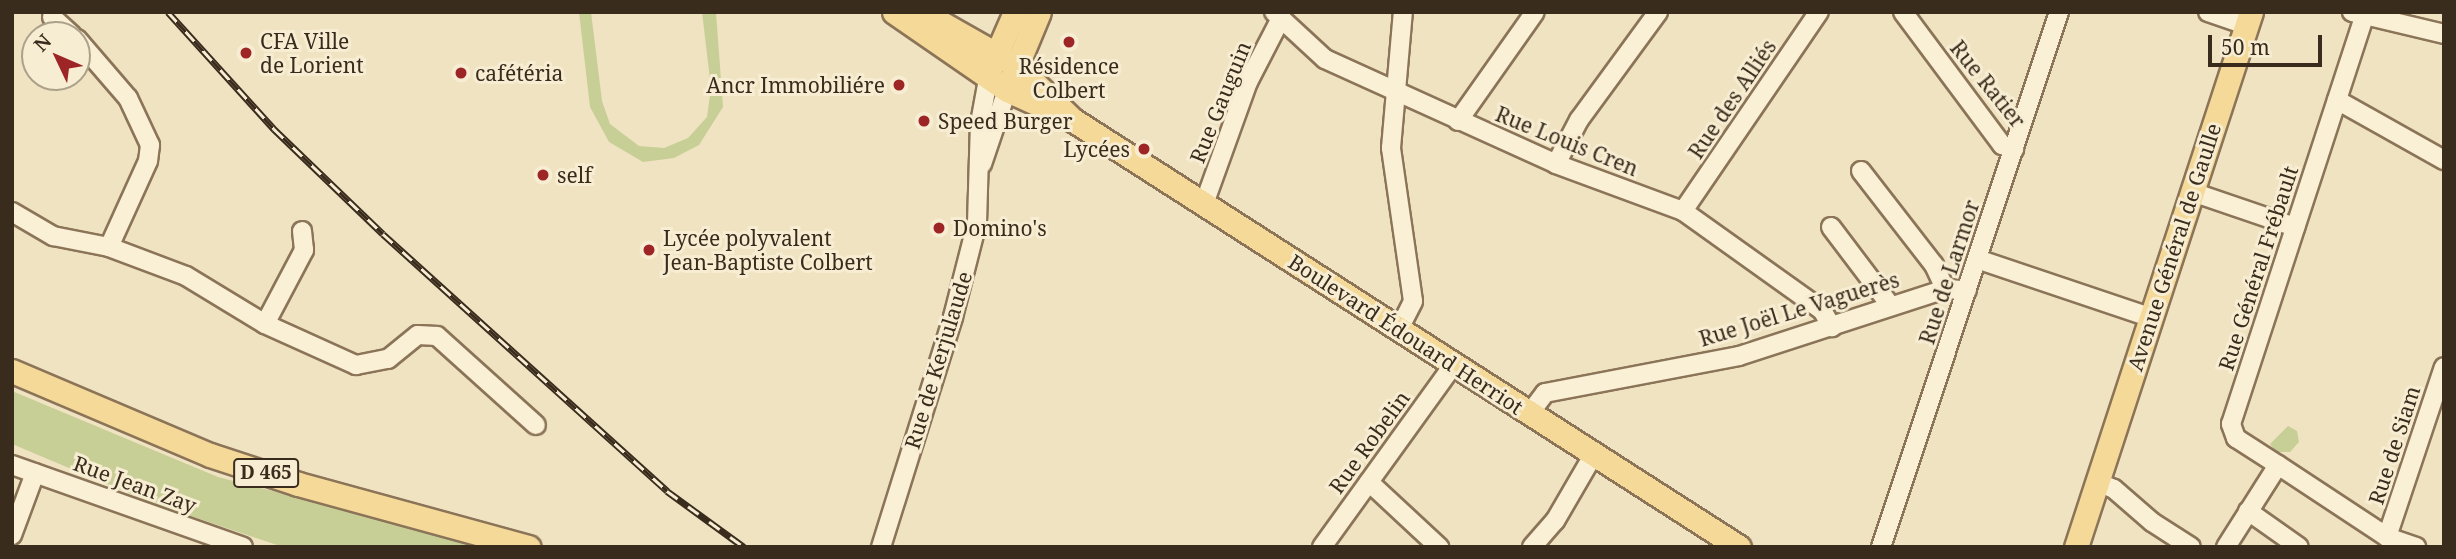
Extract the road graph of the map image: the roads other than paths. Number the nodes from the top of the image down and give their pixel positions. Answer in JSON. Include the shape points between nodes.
{"nodes":[{"id":1,"x":894,"y":12,"type":"edge"},
{"id":2,"x":922,"y":12,"type":"edge"},
{"id":3,"x":1015,"y":12,"type":"edge"},
{"id":4,"x":1039,"y":12,"type":"edge"},
{"id":5,"x":1403,"y":12,"type":"edge"},
{"id":6,"x":1535,"y":12,"type":"edge"},
{"id":7,"x":1658,"y":12,"type":"edge"},
{"id":8,"x":1819,"y":12,"type":"edge"},
{"id":9,"x":1903,"y":12,"type":"edge"},
{"id":10,"x":2059,"y":12,"type":"edge"},
{"id":11,"x":2208,"y":12,"type":"edge"},
{"id":12,"x":2361,"y":14,"type":"edge"},
{"id":13,"x":1277,"y":15,"type":"edge"},
{"id":14,"x":52,"y":17,"type":"dead end"},
{"id":15,"x":2249,"y":19,"type":"edge"},
{"id":16,"x":56,"y":21,"type":"edge"},
{"id":17,"x":2444,"y":34,"type":"edge"},
{"id":18,"x":91,"y":55,"type":"edge"},
{"id":19,"x":992,"y":64,"type":"junction"},
{"id":20,"x":1017,"y":66,"type":"junction"},
{"id":21,"x":1393,"y":89,"type":"junction"},
{"id":22,"x":1007,"y":90,"type":"junction"},
{"id":23,"x":2337,"y":100,"type":"junction"},
{"id":24,"x":1073,"y":120,"type":"junction"},
{"id":25,"x":1458,"y":121,"type":"junction"},
{"id":26,"x":2014,"y":149,"type":"junction"},
{"id":27,"x":2444,"y":160,"type":"edge"},
{"id":28,"x":1556,"y":164,"type":"junction"},
{"id":29,"x":977,"y":169,"type":"junction"},
{"id":30,"x":1861,"y":171,"type":"dead end"},
{"id":31,"x":2192,"y":192,"type":"junction"},
{"id":32,"x":1204,"y":204,"type":"junction"},
{"id":33,"x":1683,"y":211,"type":"junction"},
{"id":34,"x":12,"y":212,"type":"edge"},
{"id":35,"x":1830,"y":227,"type":"dead end"},
{"id":36,"x":2295,"y":227,"type":"junction"},
{"id":37,"x":302,"y":231,"type":"dead end"},
{"id":38,"x":109,"y":247,"type":"junction"},
{"id":39,"x":1977,"y":259,"type":"junction"},
{"id":40,"x":1945,"y":289,"type":"junction"},
{"id":41,"x":1967,"y":290,"type":"junction"},
{"id":42,"x":1890,"y":305,"type":"junction"},
{"id":43,"x":2151,"y":318,"type":"junction"},
{"id":44,"x":265,"y":324,"type":"junction"},
{"id":45,"x":1832,"y":327,"type":"junction"},
{"id":46,"x":1399,"y":329,"type":"junction"},
{"id":47,"x":1454,"y":365,"type":"junction"},
{"id":48,"x":2444,"y":368,"type":"edge"},
{"id":49,"x":12,"y":371,"type":"edge"},
{"id":50,"x":12,"y":387,"type":"edge"},
{"id":51,"x":76,"y":401,"type":"junction"},
{"id":52,"x":1530,"y":413,"type":"junction"},
{"id":53,"x":536,"y":425,"type":"dead end"},
{"id":54,"x":1594,"y":454,"type":"junction"},
{"id":55,"x":12,"y":465,"type":"edge"},
{"id":56,"x":2278,"y":465,"type":"junction"},
{"id":57,"x":36,"y":473,"type":"junction"},
{"id":58,"x":1369,"y":482,"type":"junction"},
{"id":59,"x":2097,"y":482,"type":"junction"},
{"id":60,"x":2248,"y":511,"type":"junction"},
{"id":61,"x":12,"y":535,"type":"edge"},
{"id":62,"x":2387,"y":537,"type":"junction"},
{"id":63,"x":243,"y":547,"type":"edge"},
{"id":64,"x":529,"y":547,"type":"edge"},
{"id":65,"x":881,"y":547,"type":"edge"},
{"id":66,"x":1322,"y":547,"type":"edge"},
{"id":67,"x":1439,"y":547,"type":"edge"},
{"id":68,"x":1532,"y":547,"type":"edge"},
{"id":69,"x":1738,"y":547,"type":"edge"},
{"id":70,"x":1881,"y":547,"type":"edge"},
{"id":71,"x":2061,"y":547,"type":"edge"},
{"id":72,"x":2076,"y":547,"type":"edge"},
{"id":73,"x":2191,"y":547,"type":"edge"},
{"id":74,"x":2226,"y":547,"type":"edge"},
{"id":75,"x":2299,"y":547,"type":"edge"},
{"id":76,"x":2416,"y":547,"type":"edge"}],
"edges":[{"from":1,"to":19,"type":"main road"},
{"from":2,"to":19,"type":"main road"},
{"from":3,"to":19,"type":"main road","name":"Rue de Kerjulaude"},
{"from":4,"to":20,"type":"main road","name":"Rue de Kerjulaude"},
{"from":5,"to":21,"type":"street"},
{"from":6,"to":25,"type":"street"},
{"from":7,"to":28,"type":"street","via":[[1579,120]]},
{"from":8,"to":33,"type":"street","name":"Rue des Alliés"},
{"from":9,"to":26,"type":"street","name":"Rue Ratier","via":[[2002,145]]},
{"from":10,"to":26,"type":"street","name":"Rue de Larmor"},
{"from":11,"to":15,"type":"street"},
{"from":12,"to":17,"type":"street"},
{"from":12,"to":23,"type":"street","name":"Rue Général Frébault"},
{"from":13,"to":21,"type":"street","name":"Rue Louis Cren","via":[[1325,59]]},
{"from":13,"to":32,"type":"street","name":"Rue Gauguin"},
{"from":14,"to":16,"type":"street"},
{"from":15,"to":31,"type":"main road","name":"Avenue Général de Gaulle"},
{"from":18,"to":38,"type":"street","via":[[128,98],[150,145],[148,161]]},
{"from":19,"to":20,"type":"main road","name":"Boulevard Édouard Herriot"},
{"from":19,"to":22,"type":"main road","name":"Boulevard Édouard Herriot"},
{"from":19,"to":29,"type":"street","name":"Rue de Kerjulaude"},
{"from":20,"to":22,"type":"main road","name":"Rue de Kerjulaude"},
{"from":20,"to":24,"type":"main road","name":"Boulevard Édouard Herriot"},
{"from":21,"to":25,"type":"street","name":"Rue Louis Cren"},
{"from":21,"to":46,"type":"street","via":[[1391,148],[1413,301]]},
{"from":22,"to":24,"type":"main road","name":"Boulevard Édouard Herriot"},
{"from":22,"to":29,"type":"street","name":"Rue de Kerjulaude","via":[[986,158]]},
{"from":23,"to":27,"type":"street"},
{"from":23,"to":36,"type":"street","name":"Rue Général Frébault"},
{"from":24,"to":32,"type":"main road","name":"Boulevard Édouard Herriot"},
{"from":25,"to":28,"type":"street","name":"Rue Louis Cren"},
{"from":26,"to":39,"type":"street","name":"Rue de Larmor"},
{"from":28,"to":33,"type":"street","name":"Rue Louis Cren"},
{"from":29,"to":65,"type":"street","name":"Rue de Kerjulaude","via":[[977,223],[953,317]]},
{"from":30,"to":40,"type":"street","via":[[1934,265]]},
{"from":31,"to":36,"type":"street"},
{"from":31,"to":43,"type":"main road","name":"Avenue Général de Gaulle"},
{"from":32,"to":46,"type":"main road","name":"Boulevard Édouard Herriot"},
{"from":33,"to":45,"type":"street","name":"Rue Louis Cren","via":[[1822,310]]},
{"from":34,"to":38,"type":"street","via":[[53,236]]},
{"from":35,"to":42,"type":"street"},
{"from":36,"to":56,"type":"street","name":"Rue Général Frébault","via":[[2231,424],[2236,438]]},
{"from":37,"to":44,"type":"street","via":[[304,250]]},
{"from":38,"to":44,"type":"street","via":[[186,276]]},
{"from":39,"to":41,"type":"street","name":"Rue de Larmor"},
{"from":39,"to":43,"type":"street"},
{"from":40,"to":41,"type":"street","name":"Rue Joël Le Vaguerès"},
{"from":40,"to":42,"type":"street","name":"Rue Joël Le Vaguerès"},
{"from":41,"to":70,"type":"street","name":"Rue de Larmor"},
{"from":42,"to":45,"type":"street","name":"Rue Joël Le Vaguerès"},
{"from":43,"to":59,"type":"main road","name":"Avenue Général de Gaulle"},
{"from":44,"to":53,"type":"street","via":[[356,365],[388,359],[418,335],[437,336]]},
{"from":45,"to":52,"type":"street","name":"Rue Joël Le Vaguerès","via":[[1739,356],[1545,393]]},
{"from":46,"to":47,"type":"main road","name":"Boulevard Édouard Herriot"},
{"from":47,"to":52,"type":"main road","name":"Boulevard Édouard Herriot"},
{"from":47,"to":58,"type":"street","name":"Rue Robelin"},
{"from":48,"to":62,"type":"street","name":"Rue de Siam"},
{"from":49,"to":51,"type":"main road","number":"D 465"},
{"from":50,"to":51,"type":"main road"},
{"from":51,"to":64,"type":"main road","number":"D 465","via":[[298,484]]},
{"from":52,"to":54,"type":"main road","name":"Boulevard Édouard Herriot"},
{"from":54,"to":68,"type":"street","via":[[1555,521]]},
{"from":54,"to":69,"type":"main road","name":"Boulevard Édouard Herriot"},
{"from":55,"to":57,"type":"street","name":"Rue Jean Zay"},
{"from":56,"to":60,"type":"street"},
{"from":56,"to":62,"type":"street","name":"Rue Général Frébault"},
{"from":57,"to":61,"type":"street"},
{"from":57,"to":63,"type":"street","name":"Rue Jean Zay"},
{"from":58,"to":66,"type":"street","name":"Rue Robelin"},
{"from":58,"to":67,"type":"street"},
{"from":59,"to":71,"type":"main road","name":"Avenue Général de Gaulle"},
{"from":59,"to":72,"type":"main road","name":"Avenue Général de Gaulle"},
{"from":59,"to":73,"type":"street","via":[[2114,489]]},
{"from":60,"to":74,"type":"street"},
{"from":60,"to":75,"type":"street"},
{"from":62,"to":76,"type":"street","name":"Rue Général Frébault"}]}
